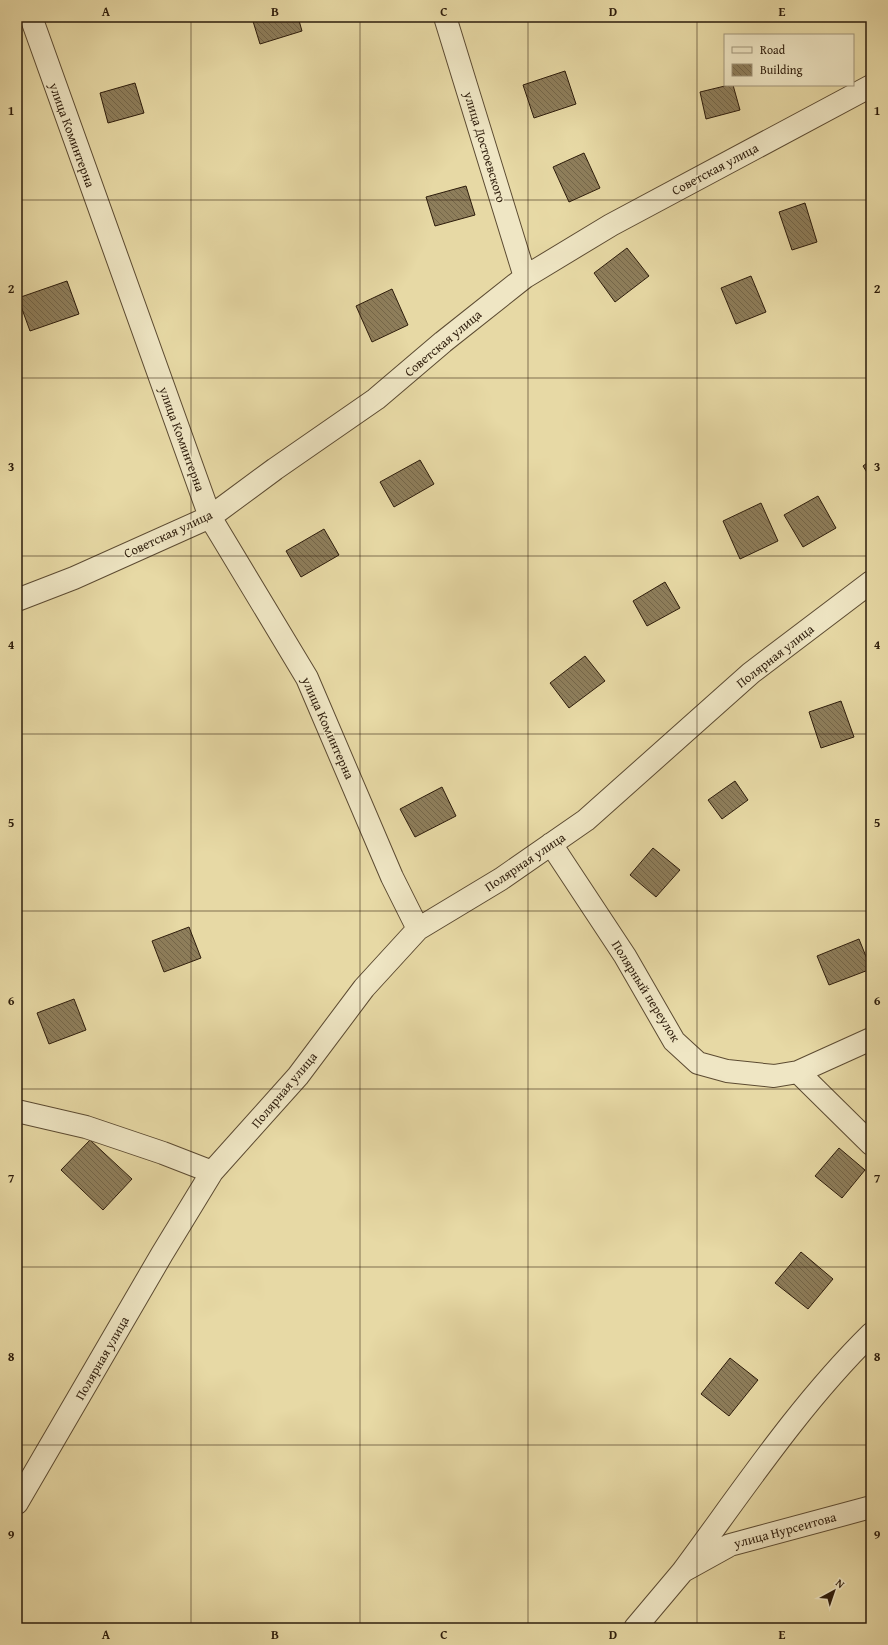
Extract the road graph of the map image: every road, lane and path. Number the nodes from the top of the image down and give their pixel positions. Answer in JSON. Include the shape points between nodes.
{"nodes":[{"id":1,"x":31,"y":17,"type":"edge"},
{"id":2,"x":446,"y":17,"type":"edge"},
{"id":3,"x":871,"y":86,"type":"edge"},
{"id":4,"x":525,"y":277,"type":"junction"},
{"id":5,"x":210,"y":516,"type":"junction"},
{"id":6,"x":871,"y":582,"type":"edge"},
{"id":7,"x":17,"y":600,"type":"edge"},
{"id":8,"x":551,"y":844,"type":"junction"},
{"id":9,"x":418,"y":929,"type":"junction"},
{"id":10,"x":871,"y":1040,"type":"edge"},
{"id":11,"x":798,"y":1072,"type":"junction"},
{"id":12,"x":17,"y":1111,"type":"edge"},
{"id":13,"x":871,"y":1144,"type":"edge"},
{"id":14,"x":212,"y":1172,"type":"junction"},
{"id":15,"x":871,"y":1334,"type":"edge"},
{"id":16,"x":17,"y":1503,"type":"edge"},
{"id":17,"x":871,"y":1507,"type":"edge"},
{"id":18,"x":683,"y":1571,"type":"junction"},
{"id":19,"x":635,"y":1628,"type":"edge"}],
"edges":[{"from":1,"to":5,"type":"street","name":"улица Коминтерна"},
{"from":2,"to":4,"type":"street","name":"улица Достоевского"},
{"from":3,"to":4,"type":"street","name":"Советская улица","via":[[611,225]]},
{"from":4,"to":5,"type":"street","name":"Советская улица","via":[[376,399]]},
{"from":5,"to":7,"type":"street","name":"Советская улица","via":[[74,578]]},
{"from":5,"to":9,"type":"street","name":"улица Коминтерна","via":[[307,678],[392,877]]},
{"from":6,"to":8,"type":"street","name":"Полярная улица","via":[[751,673],[586,820]]},
{"from":8,"to":9,"type":"street","name":"Полярная улица","via":[[501,879]]},
{"from":8,"to":11,"type":"street","name":"Полярный переулок","via":[[625,956],[674,1041],[698,1063],[727,1071],[774,1076]]},
{"from":9,"to":14,"type":"street","name":"Полярная улица","via":[[364,988],[298,1076]]},
{"from":10,"to":11,"type":"street","name":"Полярный переулок"},
{"from":11,"to":13,"type":"street"},
{"from":12,"to":14,"type":"street","via":[[86,1127]]},
{"from":14,"to":16,"type":"street","name":"Полярная улица"},
{"from":15,"to":18,"type":"street","via":[[843,1361],[783,1435]]},
{"from":17,"to":18,"type":"street","name":"улица Нурсеитова","via":[[730,1545]]},
{"from":18,"to":19,"type":"street","name":"улица Нурсеитова"}]}
